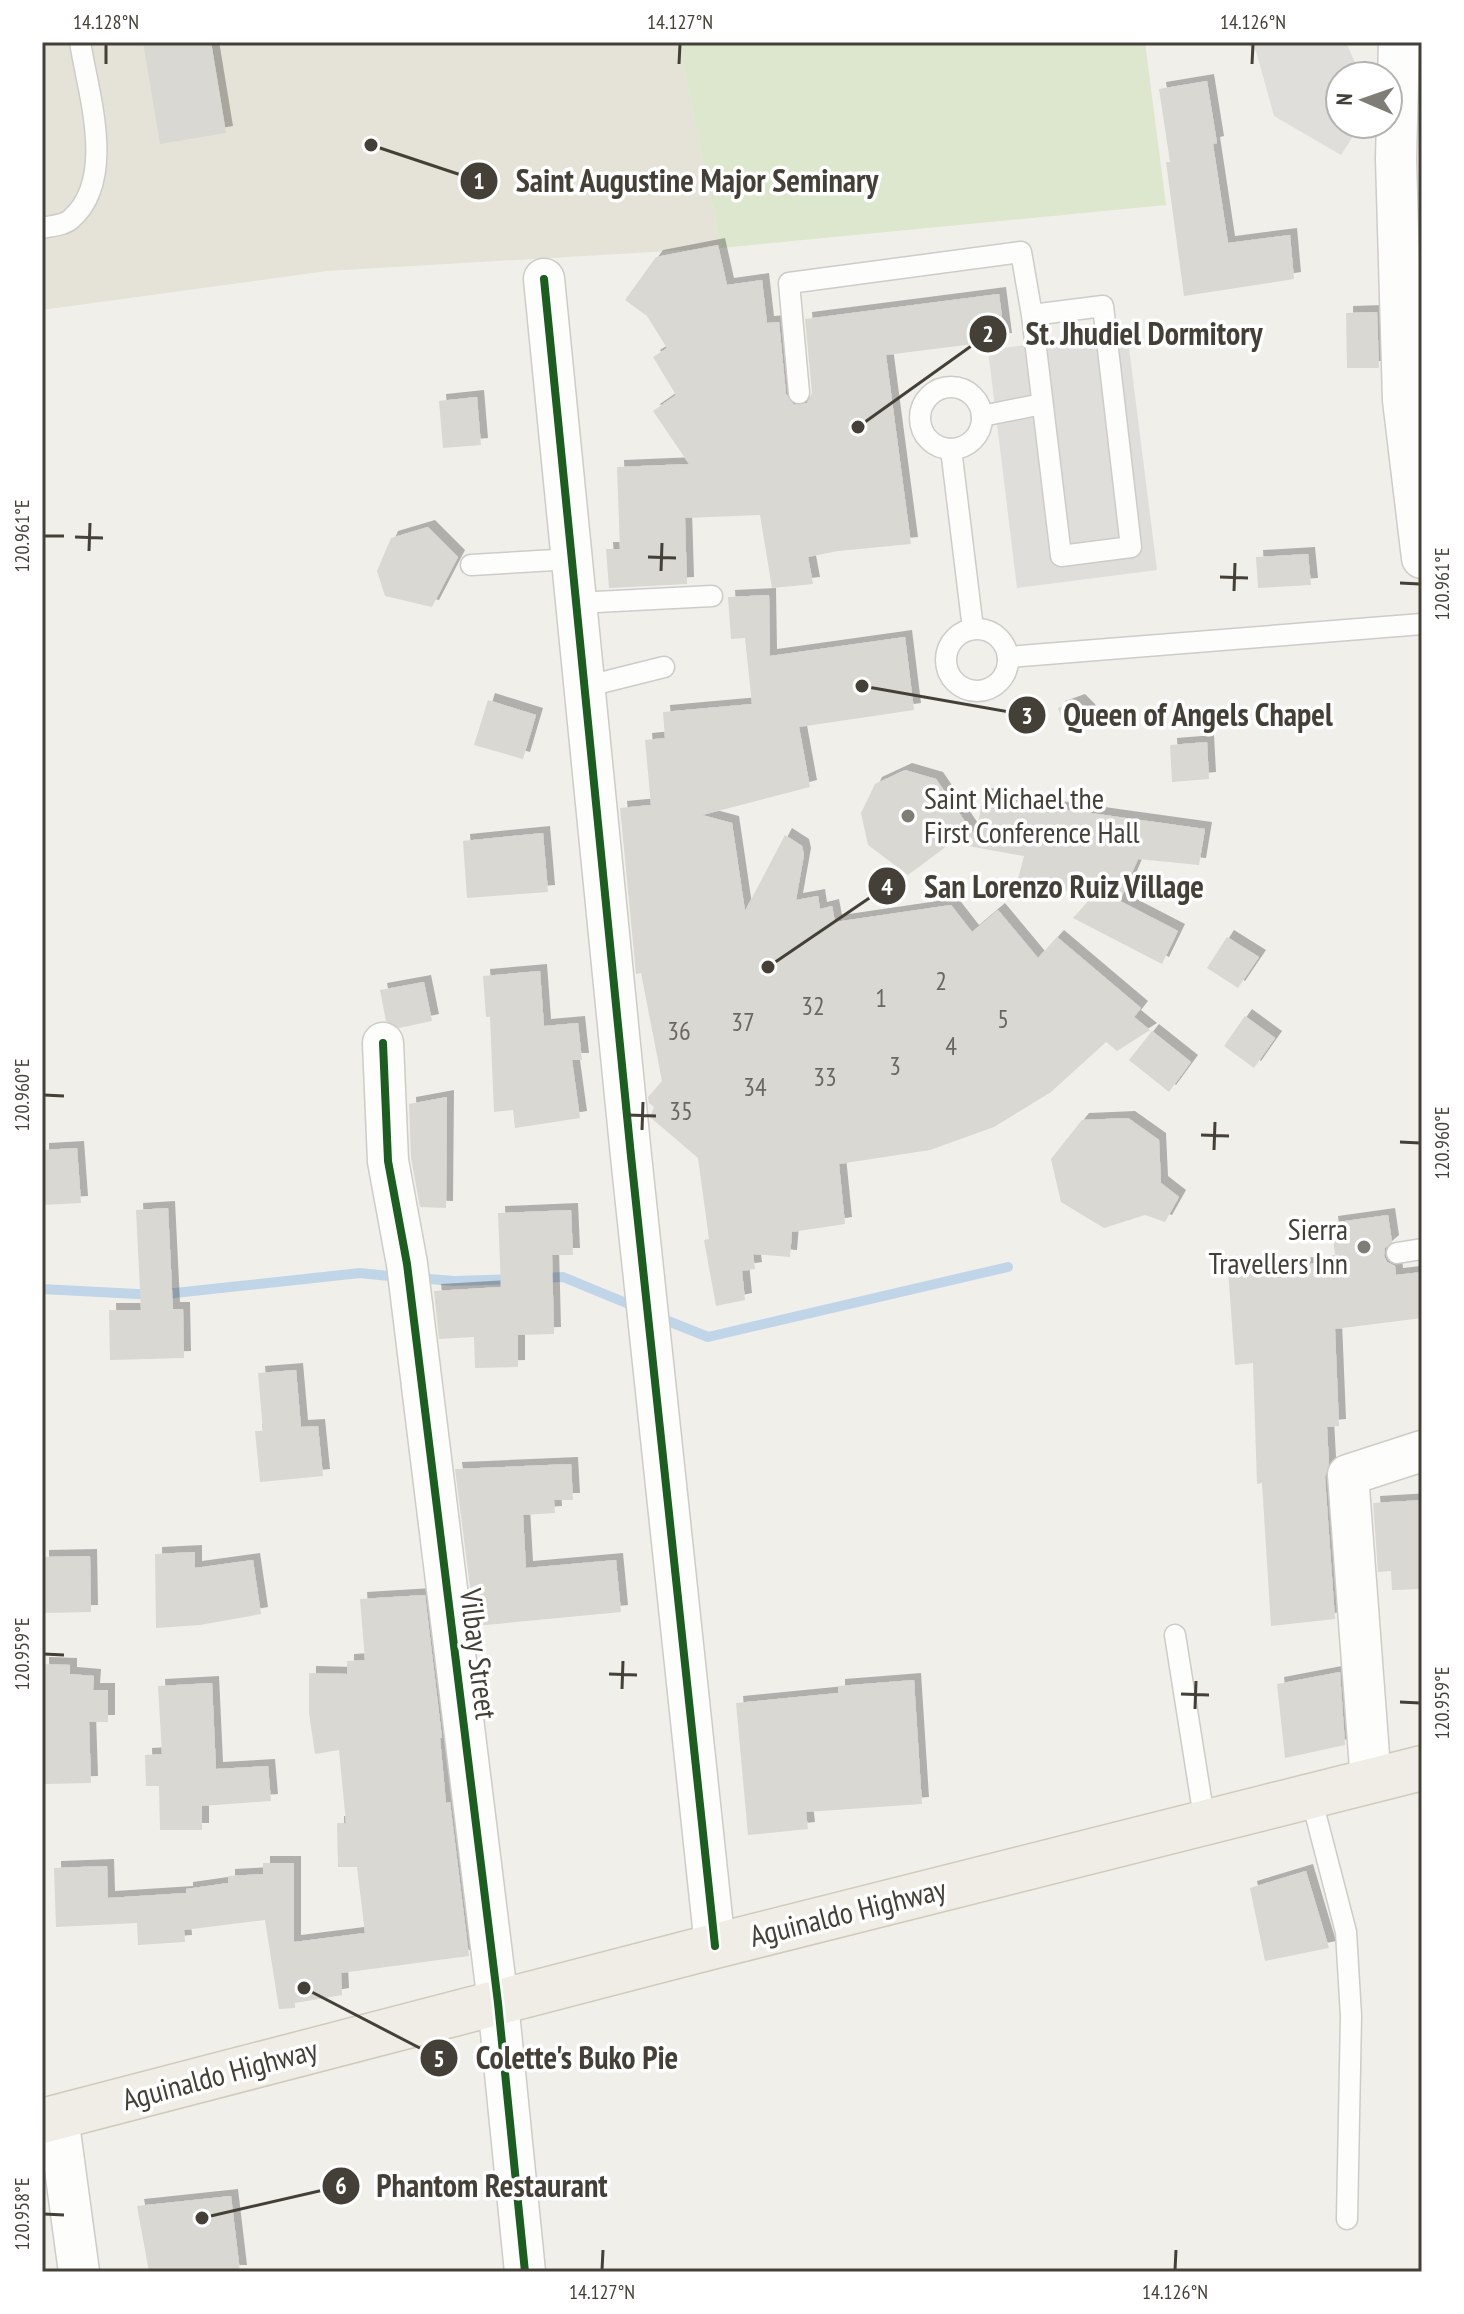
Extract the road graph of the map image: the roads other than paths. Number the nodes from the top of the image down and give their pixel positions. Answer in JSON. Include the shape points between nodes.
{"nodes":[{"id":1,"x":80,"y":42,"type":"edge"},
{"id":2,"x":1399,"y":42,"type":"edge"},
{"id":3,"x":42,"y":228,"type":"edge"},
{"id":4,"x":544,"y":279,"type":"dead end"},
{"id":5,"x":1032,"y":315,"type":"junction"},
{"id":6,"x":799,"y":393,"type":"dead end"},
{"id":7,"x":1042,"y":404,"type":"junction"},
{"id":8,"x":982,"y":416,"type":"junction"},
{"id":9,"x":951,"y":449,"type":"junction"},
{"id":10,"x":1422,"y":558,"type":"edge"},
{"id":11,"x":572,"y":559,"type":"junction"},
{"id":12,"x":471,"y":565,"type":"dead end"},
{"id":13,"x":712,"y":596,"type":"dead end"},
{"id":14,"x":577,"y":603,"type":"junction"},
{"id":15,"x":1422,"y":624,"type":"edge"},
{"id":16,"x":973,"y":629,"type":"junction"},
{"id":17,"x":1008,"y":657,"type":"junction"},
{"id":18,"x":664,"y":667,"type":"dead end"},
{"id":19,"x":584,"y":687,"type":"junction"},
{"id":20,"x":383,"y":1043,"type":"dead end"},
{"id":21,"x":1422,"y":1249,"type":"edge"},
{"id":22,"x":1397,"y":1253,"type":"dead end"},
{"id":23,"x":1422,"y":1451,"type":"edge"},
{"id":24,"x":1175,"y":1635,"type":"dead end"},
{"id":25,"x":1422,"y":1768,"type":"edge"},
{"id":26,"x":1371,"y":1782,"type":"junction"},
{"id":27,"x":1311,"y":1797,"type":"junction"},
{"id":28,"x":1205,"y":1824,"type":"junction"},
{"id":29,"x":715,"y":1946,"type":"junction"},
{"id":30,"x":498,"y":2003,"type":"junction"},
{"id":31,"x":50,"y":2119,"type":"edge"},
{"id":32,"x":1347,"y":2219,"type":"dead end"},
{"id":33,"x":79,"y":2272,"type":"edge"},
{"id":34,"x":525,"y":2272,"type":"edge"}],
"edges":[{"from":1,"to":3,"type":"lane","via":[[98,151],[90,194],[70,221]]},
{"from":2,"to":10,"type":"street","via":[[1396,159],[1403,400]]},
{"from":4,"to":11,"type":"street"},
{"from":5,"to":6,"type":"lane","via":[[1021,252],[789,283]]},
{"from":5,"to":7,"type":"lane"},
{"from":5,"to":7,"type":"lane","via":[[1103,306],[1131,547],[1061,556]]},
{"from":7,"to":8,"type":"lane"},
{"from":8,"to":9,"type":"lane","via":[[970,443]]},
{"from":8,"to":9,"type":"lane","via":[[966,391],[946,387],[928,397],[921,425],[932,443]]},
{"from":9,"to":16,"type":"lane"},
{"from":11,"to":12,"type":"lane"},
{"from":11,"to":14,"type":"street"},
{"from":13,"to":14,"type":"lane"},
{"from":14,"to":19,"type":"street"},
{"from":15,"to":17,"type":"lane"},
{"from":16,"to":17,"type":"lane","via":[[1000,638]]},
{"from":16,"to":17,"type":"lane","via":[[955,638],[946,657],[958,685],[977,691],[997,684]]},
{"from":18,"to":19,"type":"lane"},
{"from":19,"to":29,"type":"street"},
{"from":20,"to":30,"type":"street","name":"Vilbay Street","via":[[388,1161],[408,1281]]},
{"from":21,"to":22,"type":"lane"},
{"from":23,"to":26,"type":"street","via":[[1348,1475]]},
{"from":24,"to":28,"type":"lane"},
{"from":25,"to":26,"type":"main road","name":"Aguinaldo Highway"},
{"from":26,"to":27,"type":"main road","name":"Aguinaldo Highway"},
{"from":27,"to":28,"type":"main road","name":"Aguinaldo Highway"},
{"from":27,"to":32,"type":"lane","via":[[1346,1932],[1351,2016]]},
{"from":28,"to":29,"type":"main road","name":"Aguinaldo Highway"},
{"from":29,"to":30,"type":"main road","name":"Aguinaldo Highway"},
{"from":30,"to":31,"type":"main road","name":"Aguinaldo Highway"},
{"from":30,"to":34,"type":"street","name":"Vilbay Street"},
{"from":31,"to":33,"type":"street"}]}
